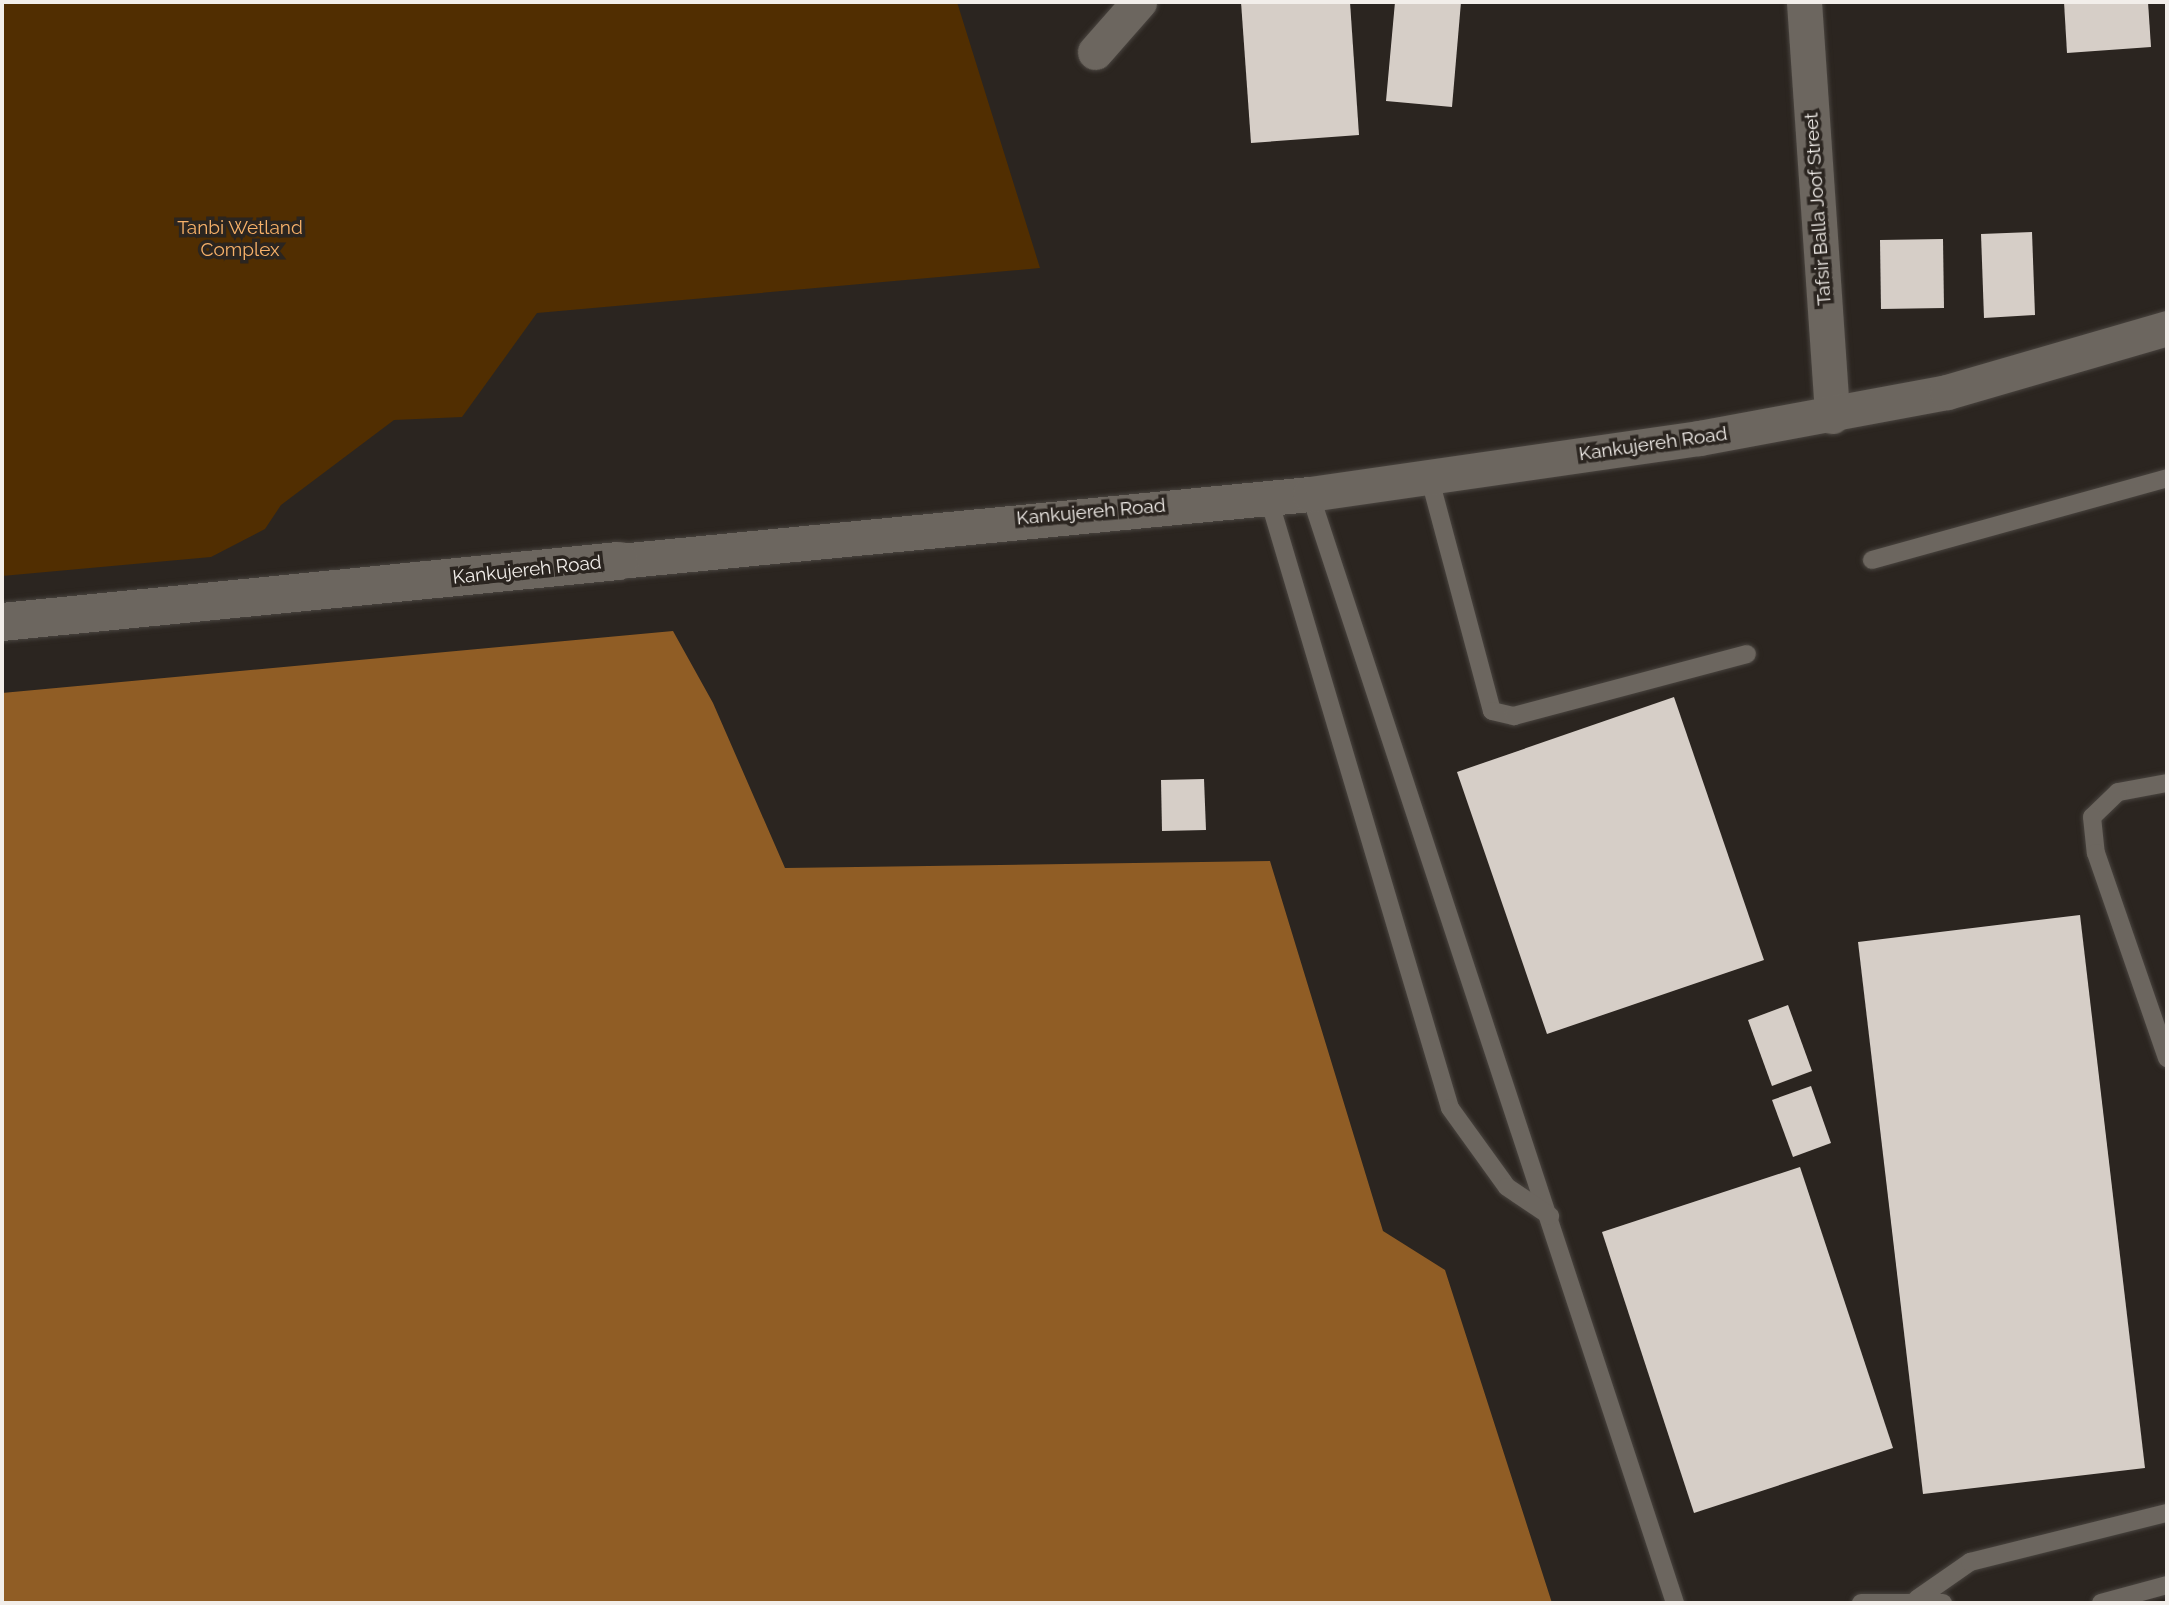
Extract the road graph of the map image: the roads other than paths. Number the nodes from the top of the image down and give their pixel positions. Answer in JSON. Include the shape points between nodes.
{"nodes":[{"id":1,"x":1139,"y":2,"type":"edge"},
{"id":2,"x":1804,"y":2,"type":"edge"},
{"id":3,"x":1095,"y":52,"type":"dead end"},
{"id":4,"x":2167,"y":328,"type":"edge"},
{"id":5,"x":1832,"y":416,"type":"junction"},
{"id":6,"x":1429,"y":476,"type":"junction"},
{"id":7,"x":2167,"y":478,"type":"edge"},
{"id":8,"x":1310,"y":494,"type":"junction"},
{"id":9,"x":1268,"y":496,"type":"junction"},
{"id":10,"x":1872,"y":560,"type":"dead end"},
{"id":11,"x":619,"y":561,"type":"joint"},
{"id":12,"x":2,"y":622,"type":"edge"},
{"id":13,"x":1747,"y":654,"type":"dead end"},
{"id":14,"x":2167,"y":783,"type":"edge"},
{"id":15,"x":2167,"y":1058,"type":"edge"},
{"id":16,"x":1550,"y":1216,"type":"junction"},
{"id":17,"x":2167,"y":1513,"type":"edge"},
{"id":18,"x":2167,"y":1585,"type":"edge"},
{"id":19,"x":1917,"y":1599,"type":"junction"},
{"id":20,"x":1675,"y":1603,"type":"edge"},
{"id":21,"x":1861,"y":1603,"type":"edge"},
{"id":22,"x":1943,"y":1603,"type":"edge"},
{"id":23,"x":2101,"y":1603,"type":"edge"}],
"edges":[{"from":1,"to":3,"type":"street"},
{"from":2,"to":5,"type":"street","name":"Tafsir Balla Joof Street"},
{"from":4,"to":5,"type":"street","name":"Kankujereh Road","via":[[1947,393]]},
{"from":5,"to":6,"type":"street","name":"Kankujereh Road"},
{"from":6,"to":8,"type":"street","name":"Kankujereh Road"},
{"from":6,"to":13,"type":"lane","via":[[1492,710],[1514,716]]},
{"from":7,"to":10,"type":"lane"},
{"from":8,"to":9,"type":"street","name":"Kankujereh Road"},
{"from":8,"to":16,"type":"lane"},
{"from":9,"to":11,"type":"street","name":"Kankujereh Road"},
{"from":9,"to":16,"type":"lane","via":[[1450,1108],[1507,1187]]},
{"from":11,"to":12,"type":"street","name":"Kankujereh Road"},
{"from":14,"to":15,"type":"lane","via":[[2118,792],[2092,817],[2096,853]]},
{"from":16,"to":20,"type":"lane"},
{"from":17,"to":19,"type":"lane","via":[[1970,1562]]},
{"from":18,"to":23,"type":"lane"},
{"from":19,"to":21,"type":"lane"},
{"from":19,"to":22,"type":"lane"}]}
